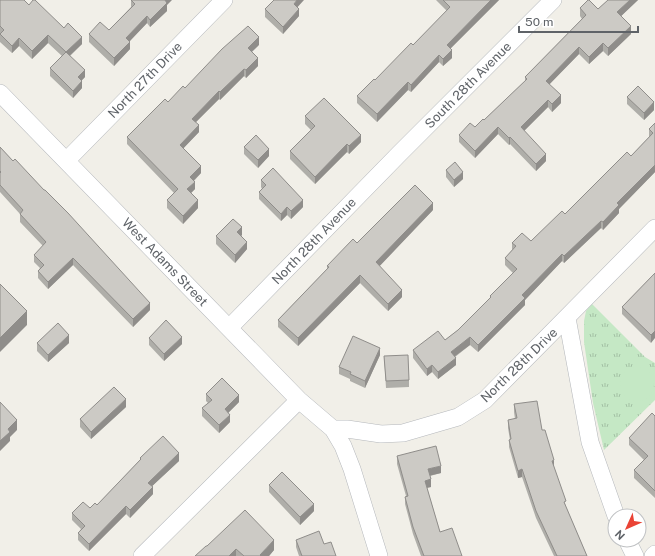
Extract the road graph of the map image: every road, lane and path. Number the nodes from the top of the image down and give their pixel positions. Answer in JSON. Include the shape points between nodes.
{"nodes":[{"id":1,"x":224,"y":0,"type":"edge"},
{"id":2,"x":553,"y":0,"type":"edge"},
{"id":3,"x":0,"y":93,"type":"edge"},
{"id":4,"x":399,"y":154,"type":"joint"},
{"id":5,"x":67,"y":160,"type":"junction"},
{"id":6,"x":655,"y":228,"type":"edge"},
{"id":7,"x":567,"y":318,"type":"junction"},
{"id":8,"x":229,"y":328,"type":"junction"},
{"id":9,"x":298,"y":400,"type":"junction"},
{"id":10,"x":333,"y":429,"type":"junction"},
{"id":11,"x":613,"y":508,"type":"edge"},
{"id":12,"x":142,"y":556,"type":"edge"},
{"id":13,"x":379,"y":556,"type":"edge"}],
"edges":[{"from":1,"to":5,"type":"street","name":"North 27th Drive"},
{"from":2,"to":4,"type":"street","name":"South 28th Avenue"},
{"from":3,"to":5,"type":"street","name":"West Adams Street"},
{"from":4,"to":8,"type":"street","name":"North 28th Avenue"},
{"from":5,"to":8,"type":"street","name":"West Adams Street"},
{"from":6,"to":7,"type":"street","name":"North 28th Drive"},
{"from":7,"to":10,"type":"street","name":"North 28th Drive","via":[[485,400],[458,417],[404,434]]},
{"from":7,"to":11,"type":"street","via":[[590,442]]},
{"from":8,"to":9,"type":"street","name":"West Adams Street"},
{"from":9,"to":10,"type":"street","name":"West Adams Street"},
{"from":9,"to":12,"type":"street"},
{"from":10,"to":13,"type":"street","name":"West Adams Street","via":[[352,469]]}]}
